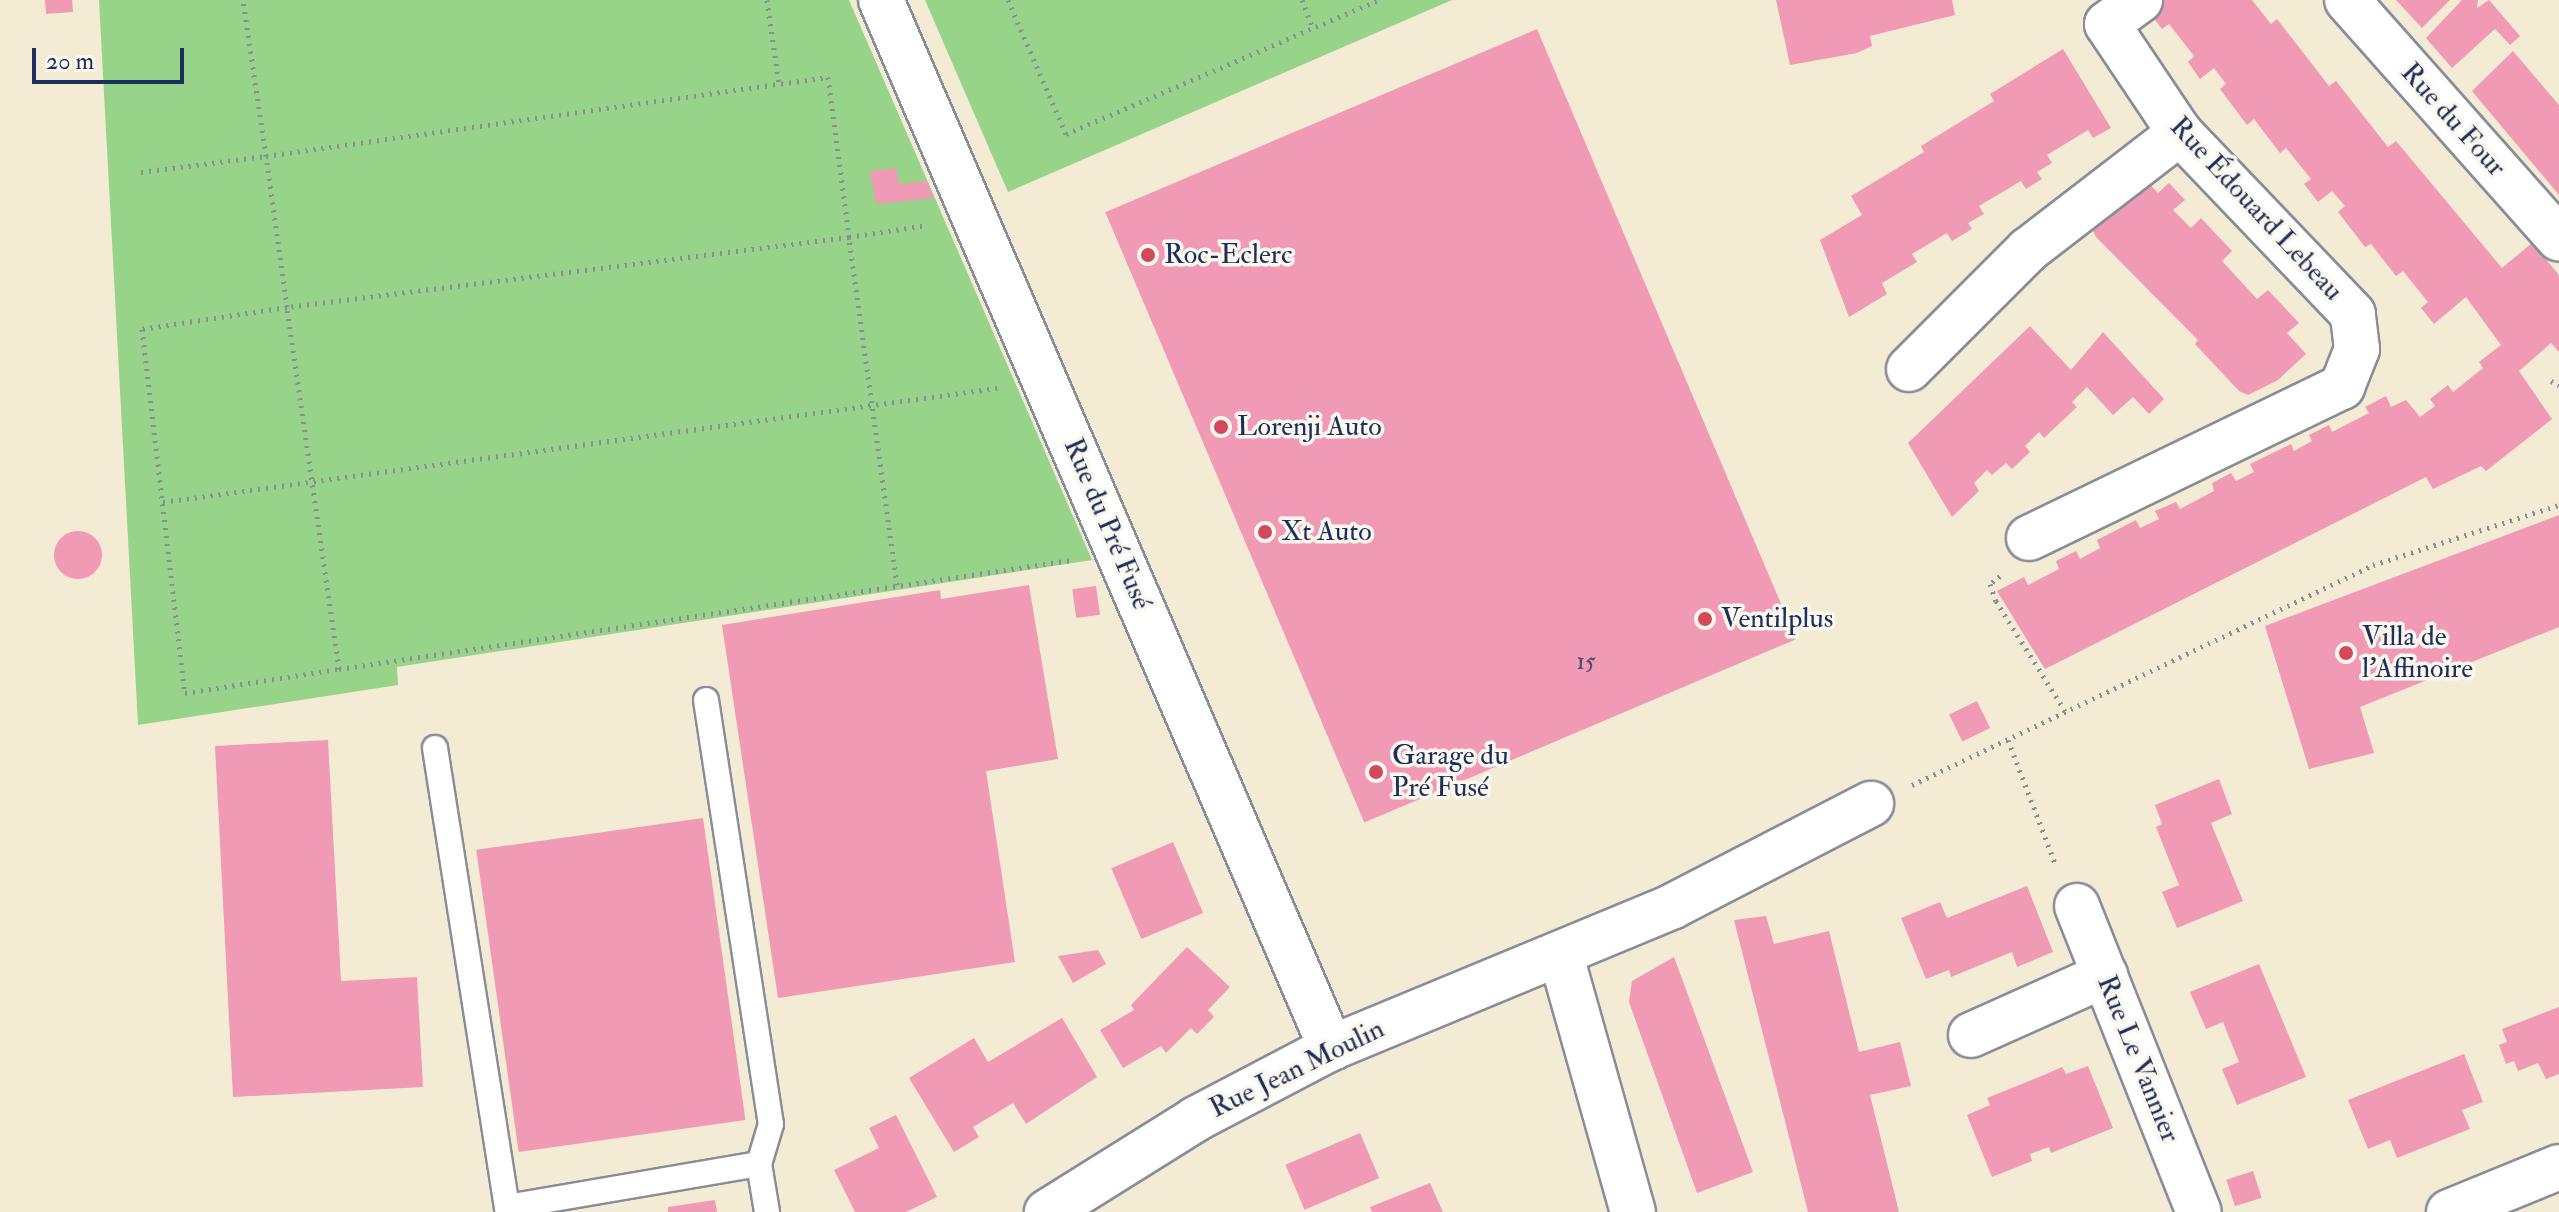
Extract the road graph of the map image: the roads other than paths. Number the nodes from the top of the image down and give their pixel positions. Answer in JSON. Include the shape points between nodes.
{"nodes":[{"id":1,"x":881,"y":0,"type":"edge"},
{"id":2,"x":2140,"y":0,"type":"edge"},
{"id":3,"x":2347,"y":0,"type":"edge"},
{"id":4,"x":2180,"y":133,"type":"junction"},
{"id":5,"x":2559,"y":239,"type":"edge"},
{"id":6,"x":1909,"y":369,"type":"dead end"},
{"id":7,"x":2029,"y":538,"type":"road end"},
{"id":8,"x":706,"y":700,"type":"dead end"},
{"id":9,"x":435,"y":748,"type":"dead end"},
{"id":10,"x":1871,"y":804,"type":"road end"},
{"id":11,"x":2077,"y":906,"type":"road end"},
{"id":12,"x":1561,"y":956,"type":"junction"},
{"id":13,"x":2105,"y":975,"type":"junction"},
{"id":14,"x":1971,"y":1035,"type":"dead end"},
{"id":15,"x":1331,"y":1048,"type":"junction"},
{"id":16,"x":759,"y":1164,"type":"junction"},
{"id":17,"x":2559,"y":1167,"type":"edge"},
{"id":18,"x":508,"y":1209,"type":"edge"},
{"id":19,"x":767,"y":1212,"type":"edge"},
{"id":20,"x":1047,"y":1212,"type":"edge"},
{"id":21,"x":1633,"y":1212,"type":"edge"},
{"id":22,"x":2199,"y":1212,"type":"edge"},
{"id":23,"x":2449,"y":1212,"type":"edge"}],
"edges":[{"from":1,"to":15,"type":"street","name":"Rue du Pré Fusé"},
{"from":2,"to":4,"type":"street","name":"Rue Édouard Lebeau","via":[[2107,24]]},
{"from":3,"to":5,"type":"street","name":"Rue du Four"},
{"from":4,"to":6,"type":"street","via":[[2028,250]]},
{"from":4,"to":7,"type":"street","name":"Rue Édouard Lebeau","via":[[2353,314],[2357,349],[2342,387]]},
{"from":8,"to":16,"type":"lane","via":[[771,1124]]},
{"from":9,"to":18,"type":"lane"},
{"from":10,"to":12,"type":"street","name":"Rue Jean Moulin"},
{"from":11,"to":13,"type":"street","name":"Rue Le Vannier"},
{"from":12,"to":15,"type":"street","name":"Rue Jean Moulin"},
{"from":12,"to":21,"type":"street"},
{"from":13,"to":14,"type":"street"},
{"from":13,"to":22,"type":"street","name":"Rue Le Vannier"},
{"from":15,"to":20,"type":"street","name":"Rue Jean Moulin","via":[[1196,1119]]},
{"from":16,"to":18,"type":"lane"},
{"from":16,"to":19,"type":"lane"},
{"from":17,"to":23,"type":"street"}]}
